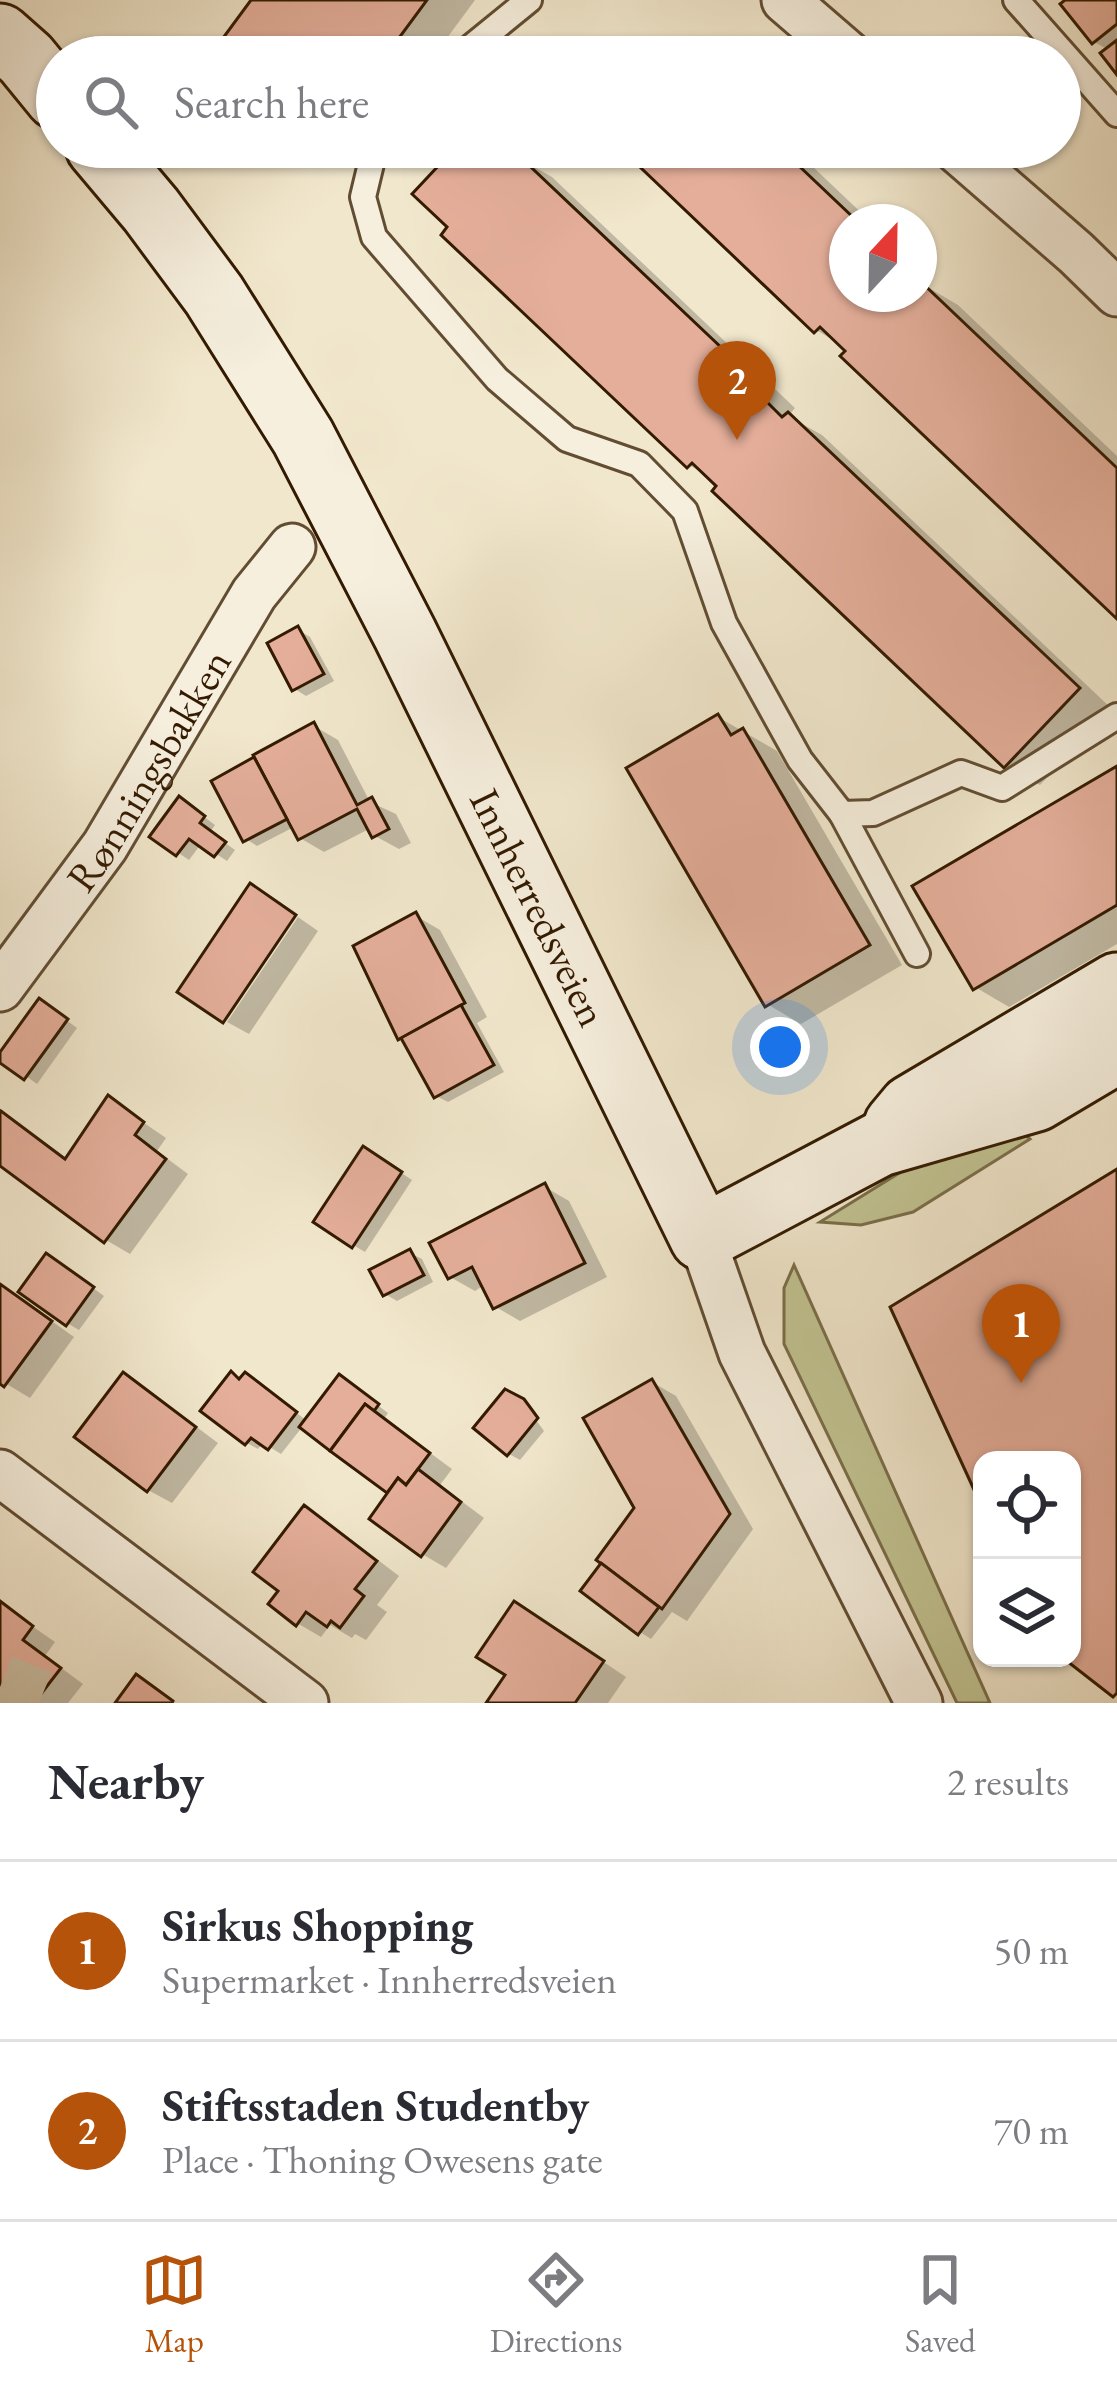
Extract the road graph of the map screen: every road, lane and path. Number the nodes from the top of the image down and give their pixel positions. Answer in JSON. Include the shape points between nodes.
{"nodes":[{"id":1,"x":529,"y":0,"type":"edge"},
{"id":2,"x":784,"y":0,"type":"edge"},
{"id":3,"x":1016,"y":0,"type":"edge"},
{"id":4,"x":0,"y":36,"type":"edge"},
{"id":5,"x":485,"y":36,"type":"edge"},
{"id":6,"x":826,"y":36,"type":"edge"},
{"id":7,"x":1048,"y":36,"type":"edge"},
{"id":8,"x":36,"y":71,"type":"edge"},
{"id":9,"x":1081,"y":73,"type":"edge"},
{"id":10,"x":1117,"y":114,"type":"edge"},
{"id":11,"x":116,"y":168,"type":"edge"},
{"id":12,"x":369,"y":168,"type":"edge"},
{"id":13,"x":978,"y":168,"type":"edge"},
{"id":14,"x":1117,"y":293,"type":"edge"},
{"id":15,"x":292,"y":547,"type":"dead end"},
{"id":16,"x":1117,"y":716,"type":"edge"},
{"id":17,"x":842,"y":814,"type":"junction"},
{"id":18,"x":917,"y":954,"type":"dead end"},
{"id":19,"x":1117,"y":986,"type":"edge"},
{"id":20,"x":0,"y":988,"type":"edge"},
{"id":21,"x":1117,"y":1051,"type":"edge"},
{"id":22,"x":880,"y":1144,"type":"junction"},
{"id":23,"x":702,"y":1238,"type":"junction"},
{"id":24,"x":0,"y":1472,"type":"edge"},
{"id":25,"x":305,"y":1703,"type":"edge"},
{"id":26,"x":919,"y":1703,"type":"edge"}],
"edges":[{"from":1,"to":5,"type":"lane"},
{"from":2,"to":6,"type":"street"},
{"from":3,"to":7,"type":"lane"},
{"from":4,"to":8,"type":"main road"},
{"from":9,"to":10,"type":"lane"},
{"from":11,"to":23,"type":"main road","name":"Innherredsveien","via":[[214,295],[303,437]]},
{"from":12,"to":17,"type":"lane","via":[[363,197],[374,237],[496,379],[567,439],[639,464],[686,511],[724,623],[800,760]]},
{"from":13,"to":14,"type":"street"},
{"from":15,"to":20,"type":"street","name":"Rønningsbakken","via":[[254,594],[105,846]]},
{"from":16,"to":17,"type":"lane","via":[[1002,788],[961,773],[873,813]]},
{"from":17,"to":18,"type":"lane"},
{"from":19,"to":22,"type":"main road","via":[[910,1107]]},
{"from":21,"to":22,"type":"main road","via":[[1036,1099]]},
{"from":22,"to":23,"type":"main road"},
{"from":23,"to":26,"type":"street","name":"Innherredsveien","via":[[742,1353]]},
{"from":24,"to":25,"type":"street"}]}
